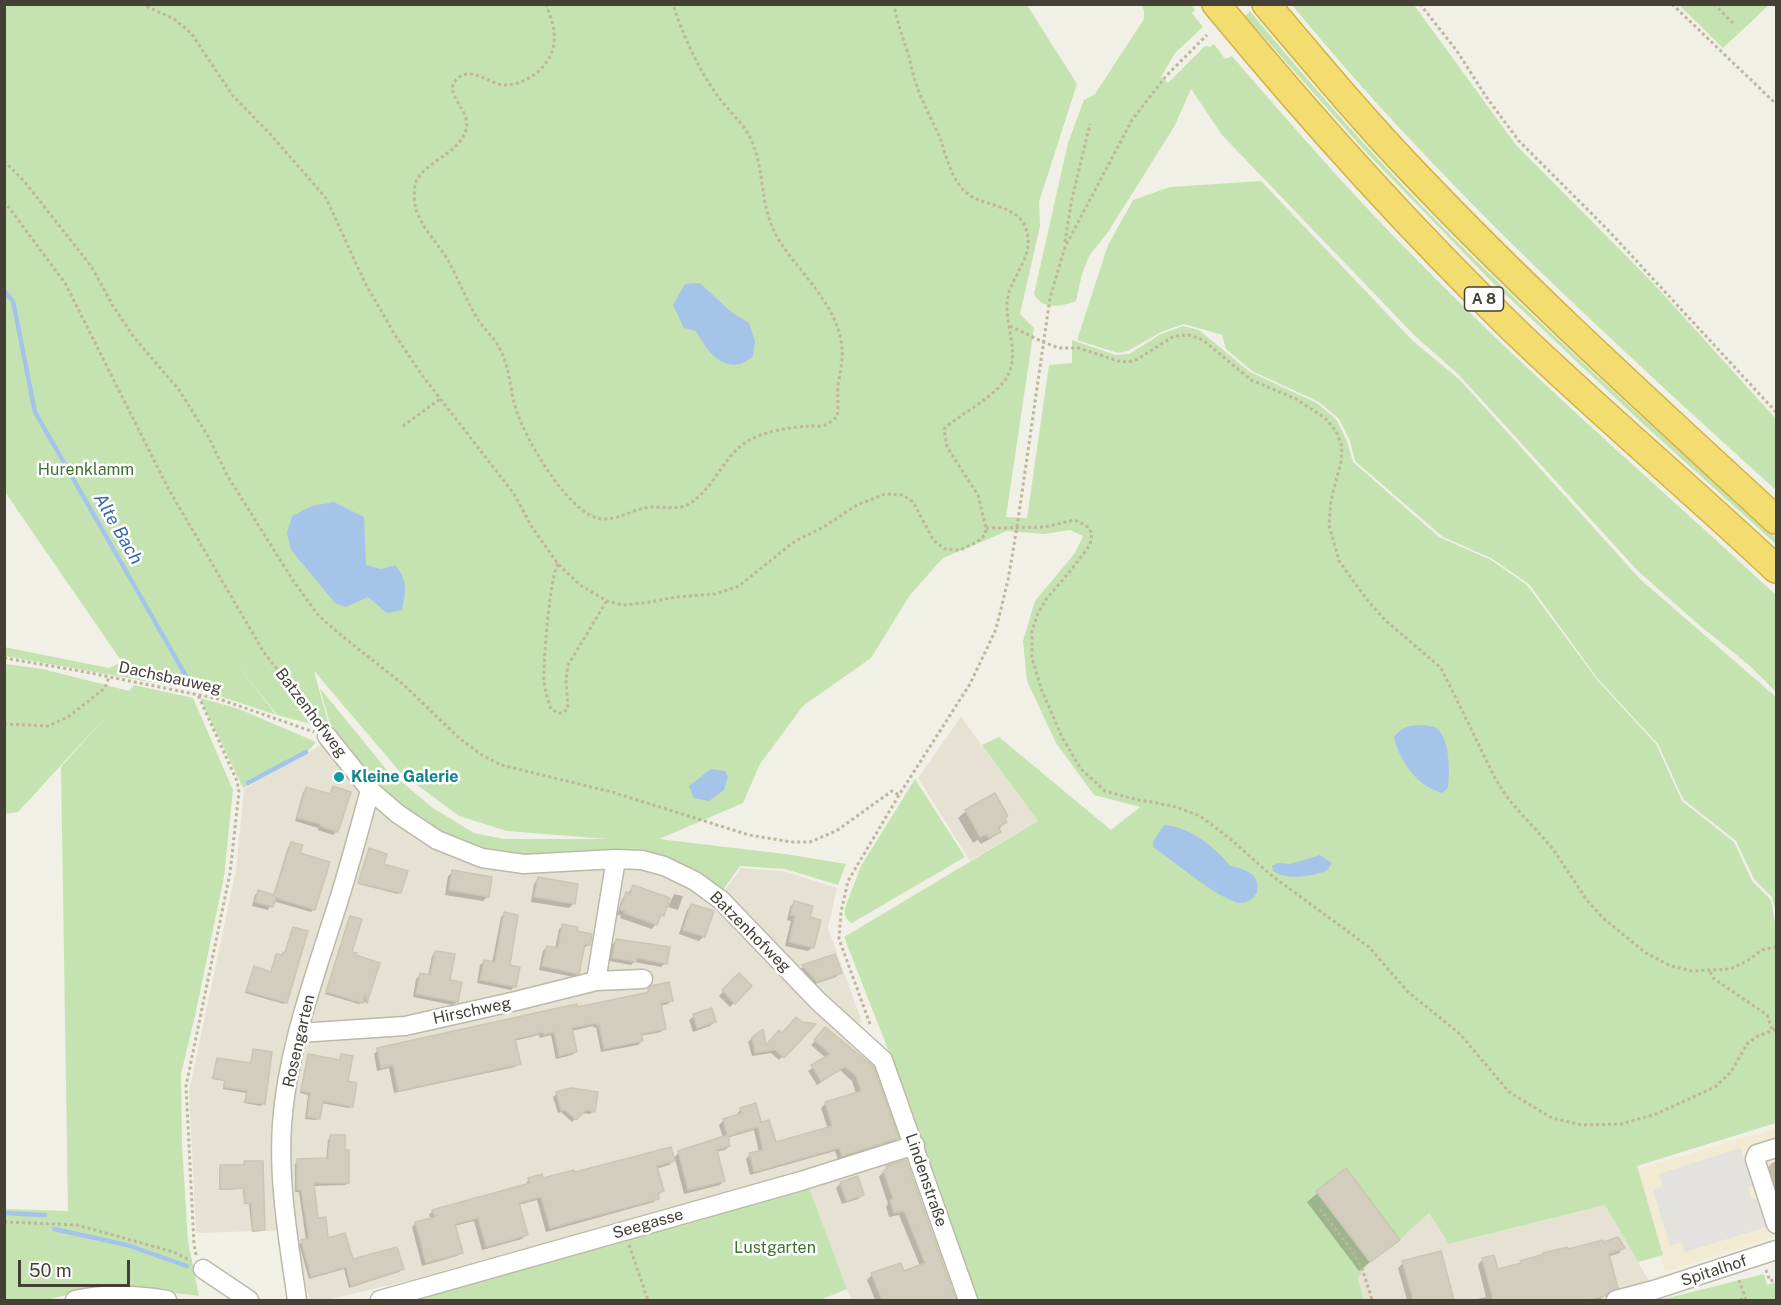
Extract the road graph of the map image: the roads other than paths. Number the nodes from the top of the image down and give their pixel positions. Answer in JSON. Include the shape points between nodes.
{"nodes":[{"id":1,"x":1216,"y":4,"type":"edge"},
{"id":2,"x":1266,"y":4,"type":"edge"},
{"id":3,"x":1776,"y":520,"type":"edge"},
{"id":4,"x":1776,"y":568,"type":"edge"},
{"id":5,"x":327,"y":736,"type":"road end"},
{"id":6,"x":370,"y":790,"type":"junction"},
{"id":7,"x":616,"y":859,"type":"junction"},
{"id":8,"x":643,"y":979,"type":"dead end"},
{"id":9,"x":596,"y":981,"type":"junction"},
{"id":10,"x":299,"y":1032,"type":"junction"},
{"id":11,"x":883,"y":1060,"type":"joint"},
{"id":12,"x":915,"y":1145,"type":"junction"},
{"id":13,"x":1776,"y":1148,"type":"edge"},
{"id":14,"x":1776,"y":1224,"type":"edge"},
{"id":15,"x":1776,"y":1250,"type":"edge"},
{"id":16,"x":201,"y":1267,"type":"road end"},
{"id":17,"x":112,"y":1298,"type":"edge"},
{"id":18,"x":75,"y":1300,"type":"edge"},
{"id":19,"x":166,"y":1300,"type":"edge"},
{"id":20,"x":249,"y":1300,"type":"edge"},
{"id":21,"x":297,"y":1300,"type":"edge"},
{"id":22,"x":380,"y":1300,"type":"edge"},
{"id":23,"x":968,"y":1300,"type":"edge"},
{"id":24,"x":1616,"y":1300,"type":"edge"}],
"edges":[{"from":1,"to":4,"type":"highway","number":"A 8","via":[[1297,102],[1402,217],[1515,330]]},
{"from":2,"to":3,"type":"highway","number":"A 8","via":[[1361,115],[1471,232]]},
{"from":5,"to":6,"type":"street","name":"Batzenhofweg"},
{"from":6,"to":7,"type":"street","name":"Batzenhofweg","via":[[437,840],[482,858],[524,864]]},
{"from":6,"to":10,"type":"street","name":"Rosengarten"},
{"from":7,"to":9,"type":"street"},
{"from":7,"to":11,"type":"street","name":"Batzenhofweg","via":[[664,866],[721,900],[818,1001]]},
{"from":8,"to":9,"type":"street","name":"Hirschweg"},
{"from":9,"to":10,"type":"street","name":"Hirschweg","via":[[405,1026]]},
{"from":10,"to":21,"type":"street","name":"Rosengarten","via":[[282,1124],[282,1170]]},
{"from":11,"to":12,"type":"street","name":"Lindenstraße"},
{"from":12,"to":22,"type":"street","name":"Seegasse"},
{"from":12,"to":23,"type":"street","name":"Lindenstraße"},
{"from":13,"to":14,"type":"street","via":[[1757,1154],[1755,1159]]},
{"from":15,"to":24,"type":"street","name":"Spitalhof"},
{"from":16,"to":20,"type":"street"},
{"from":17,"to":18,"type":"street"},
{"from":17,"to":19,"type":"street"}]}
